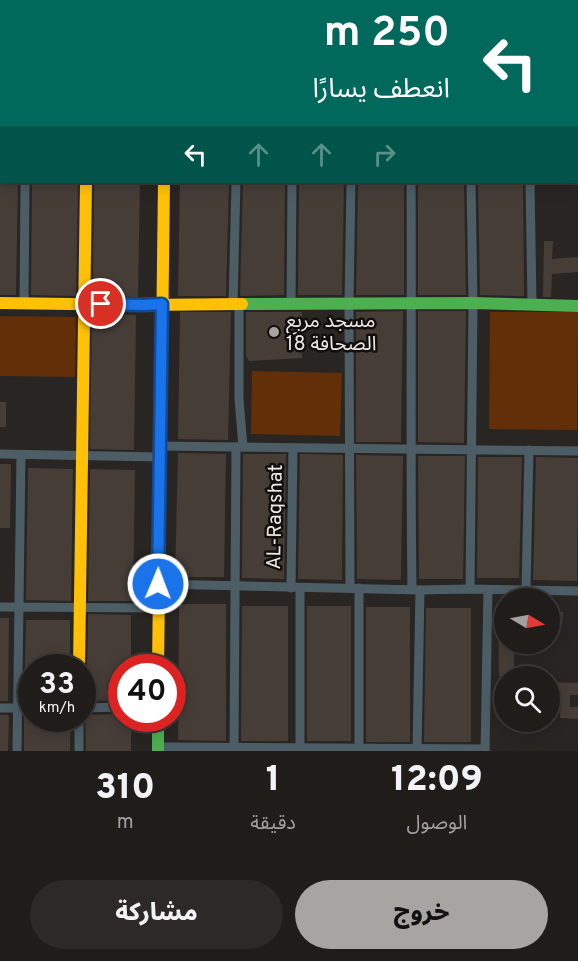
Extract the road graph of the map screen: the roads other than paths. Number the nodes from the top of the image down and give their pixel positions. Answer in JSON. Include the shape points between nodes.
{"nodes":[{"id":1,"x":25,"y":183,"type":"edge"},
{"id":2,"x":86,"y":183,"type":"edge"},
{"id":3,"x":164,"y":183,"type":"edge"},
{"id":4,"x":236,"y":183,"type":"edge"},
{"id":5,"x":292,"y":183,"type":"edge"},
{"id":6,"x":351,"y":183,"type":"edge"},
{"id":7,"x":411,"y":183,"type":"edge"},
{"id":8,"x":471,"y":183,"type":"edge"},
{"id":9,"x":530,"y":183,"type":"edge"},
{"id":10,"x":0,"y":303,"type":"edge"},
{"id":11,"x":83,"y":303,"type":"junction"},
{"id":12,"x":473,"y":303,"type":"junction"},
{"id":13,"x":24,"y":304,"type":"junction"},
{"id":14,"x":162,"y":304,"type":"junction"},
{"id":15,"x":236,"y":304,"type":"junction"},
{"id":16,"x":291,"y":304,"type":"junction"},
{"id":17,"x":349,"y":304,"type":"junction"},
{"id":18,"x":412,"y":304,"type":"junction"},
{"id":19,"x":532,"y":304,"type":"junction"},
{"id":20,"x":578,"y":306,"type":"edge"},
{"id":21,"x":239,"y":447,"type":"junction"},
{"id":22,"x":293,"y":448,"type":"junction"},
{"id":23,"x":350,"y":448,"type":"junction"},
{"id":24,"x":410,"y":449,"type":"junction"},
{"id":25,"x":470,"y":450,"type":"junction"},
{"id":26,"x":529,"y":450,"type":"junction"},
{"id":27,"x":578,"y":451,"type":"edge"},
{"id":28,"x":159,"y":452,"type":"junction"},
{"id":29,"x":0,"y":454,"type":"edge"},
{"id":30,"x":21,"y":455,"type":"junction"},
{"id":31,"x":83,"y":456,"type":"junction"},
{"id":32,"x":158,"y":584,"type":"junction"},
{"id":33,"x":236,"y":586,"type":"junction"},
{"id":34,"x":295,"y":588,"type":"junction"},
{"id":35,"x":354,"y":588,"type":"junction"},
{"id":36,"x":526,"y":588,"type":"edge"},
{"id":37,"x":470,"y":589,"type":"junction"},
{"id":38,"x":416,"y":590,"type":"junction"},
{"id":39,"x":488,"y":590,"type":"junction"},
{"id":40,"x":494,"y":590,"type":"edge"},
{"id":41,"x":560,"y":590,"type":"edge"},
{"id":42,"x":578,"y":591,"type":"edge"},
{"id":43,"x":0,"y":607,"type":"edge"},
{"id":44,"x":18,"y":607,"type":"junction"},
{"id":45,"x":80,"y":608,"type":"junction"},
{"id":46,"x":159,"y":608,"type":"junction"},
{"id":47,"x":79,"y":654,"type":"edge"},
{"id":48,"x":158,"y":654,"type":"edge"},
{"id":49,"x":0,"y":708,"type":"edge"},
{"id":50,"x":17,"y":708,"type":"junction"},
{"id":51,"x":79,"y":732,"type":"edge"},
{"id":52,"x":158,"y":732,"type":"edge"},
{"id":53,"x":158,"y":749,"type":"edge"},
{"id":54,"x":234,"y":749,"type":"edge"},
{"id":55,"x":359,"y":749,"type":"junction"},
{"id":56,"x":300,"y":750,"type":"edge"},
{"id":57,"x":485,"y":750,"type":"edge"},
{"id":58,"x":17,"y":751,"type":"edge"},
{"id":59,"x":79,"y":751,"type":"edge"},
{"id":60,"x":417,"y":751,"type":"edge"}],
"edges":[{"from":1,"to":13,"type":"street"},
{"from":2,"to":11,"type":"street"},
{"from":3,"to":14,"type":"street"},
{"from":4,"to":15,"type":"street"},
{"from":5,"to":16,"type":"street"},
{"from":6,"to":17,"type":"street"},
{"from":7,"to":18,"type":"street"},
{"from":8,"to":12,"type":"street"},
{"from":9,"to":19,"type":"street"},
{"from":10,"to":13,"type":"street"},
{"from":11,"to":13,"type":"street"},
{"from":11,"to":14,"type":"street"},
{"from":11,"to":31,"type":"street"},
{"from":12,"to":18,"type":"street"},
{"from":12,"to":19,"type":"street"},
{"from":12,"to":25,"type":"street"},
{"from":14,"to":15,"type":"street"},
{"from":14,"to":28,"type":"street"},
{"from":15,"to":16,"type":"street"},
{"from":15,"to":21,"type":"street"},
{"from":16,"to":17,"type":"street"},
{"from":17,"to":18,"type":"street"},
{"from":17,"to":23,"type":"street"},
{"from":18,"to":24,"type":"street"},
{"from":19,"to":20,"type":"street"},
{"from":21,"to":22,"type":"street"},
{"from":21,"to":28,"type":"street"},
{"from":21,"to":33,"type":"street"},
{"from":22,"to":23,"type":"street"},
{"from":22,"to":34,"type":"street","name":"AL-Raqshat"},
{"from":23,"to":24,"type":"street"},
{"from":23,"to":35,"type":"street"},
{"from":24,"to":25,"type":"street"},
{"from":24,"to":38,"type":"street"},
{"from":25,"to":26,"type":"street"},
{"from":25,"to":37,"type":"street"},
{"from":26,"to":27,"type":"street"},
{"from":26,"to":36,"type":"street"},
{"from":28,"to":31,"type":"street"},
{"from":28,"to":32,"type":"street"},
{"from":29,"to":30,"type":"street"},
{"from":30,"to":31,"type":"street"},
{"from":30,"to":44,"type":"street"},
{"from":31,"to":45,"type":"street"},
{"from":32,"to":33,"type":"street"},
{"from":32,"to":46,"type":"street"},
{"from":33,"to":34,"type":"street"},
{"from":33,"to":54,"type":"street"},
{"from":34,"to":35,"type":"street"},
{"from":34,"to":56,"type":"street","name":"AL-Raqshat"},
{"from":35,"to":38,"type":"street"},
{"from":35,"to":55,"type":"street"},
{"from":37,"to":38,"type":"street"},
{"from":37,"to":39,"type":"street"},
{"from":38,"to":60,"type":"street"},
{"from":39,"to":40,"type":"street"},
{"from":39,"to":57,"type":"street"},
{"from":41,"to":42,"type":"street"},
{"from":43,"to":44,"type":"street"},
{"from":44,"to":45,"type":"street"},
{"from":44,"to":50,"type":"street"},
{"from":45,"to":46,"type":"street"},
{"from":45,"to":47,"type":"street"},
{"from":46,"to":48,"type":"street"},
{"from":49,"to":50,"type":"street"},
{"from":50,"to":58,"type":"street"},
{"from":51,"to":59,"type":"street"},
{"from":52,"to":53,"type":"street"},
{"from":53,"to":54,"type":"street"},
{"from":54,"to":56,"type":"street"},
{"from":55,"to":56,"type":"street"},
{"from":55,"to":60,"type":"street"},
{"from":57,"to":60,"type":"street"}]}
